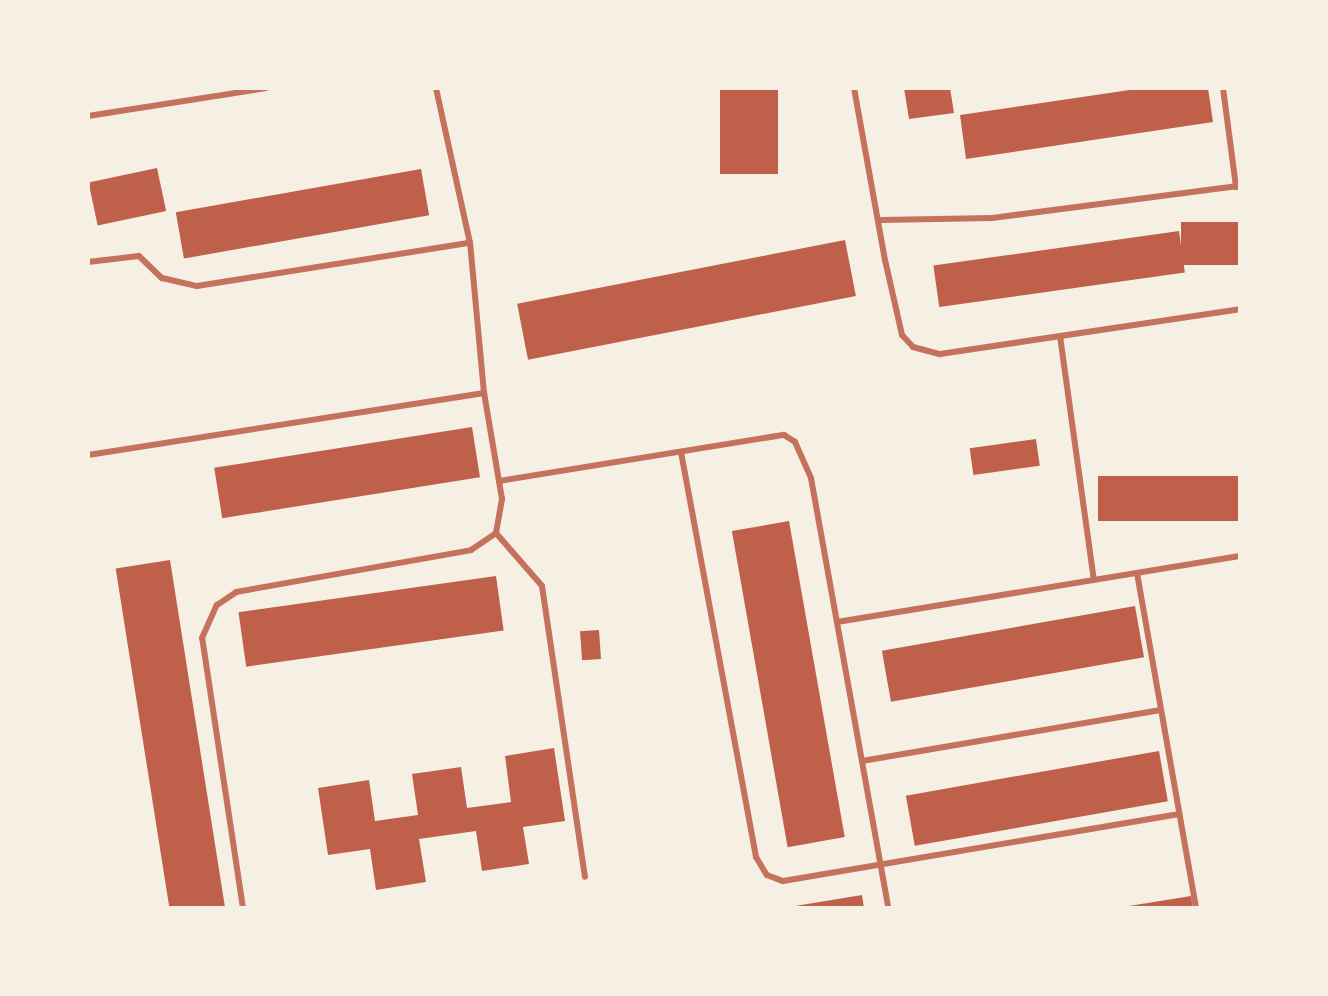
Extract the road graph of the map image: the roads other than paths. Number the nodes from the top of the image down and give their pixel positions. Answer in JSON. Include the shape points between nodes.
{"nodes":[{"id":1,"x":266,"y":88,"type":"edge"},
{"id":2,"x":436,"y":88,"type":"edge"},
{"id":3,"x":854,"y":88,"type":"edge"},
{"id":4,"x":1223,"y":88,"type":"edge"},
{"id":5,"x":88,"y":116,"type":"edge"},
{"id":6,"x":1238,"y":186,"type":"edge"},
{"id":7,"x":881,"y":220,"type":"junction"},
{"id":8,"x":470,"y":243,"type":"junction"},
{"id":9,"x":88,"y":262,"type":"edge"},
{"id":10,"x":1240,"y":309,"type":"edge"},
{"id":11,"x":1060,"y":336,"type":"junction"},
{"id":12,"x":484,"y":393,"type":"junction"},
{"id":13,"x":681,"y":452,"type":"junction"},
{"id":14,"x":88,"y":455,"type":"edge"},
{"id":15,"x":499,"y":481,"type":"junction"},
{"id":16,"x":496,"y":533,"type":"junction"},
{"id":17,"x":1240,"y":556,"type":"edge"},
{"id":18,"x":1137,"y":573,"type":"junction"},
{"id":19,"x":1094,"y":580,"type":"junction"},
{"id":20,"x":837,"y":622,"type":"junction"},
{"id":21,"x":1161,"y":710,"type":"junction"},
{"id":22,"x":862,"y":761,"type":"junction"},
{"id":23,"x":1179,"y":814,"type":"junction"},
{"id":24,"x":880,"y":866,"type":"junction"},
{"id":25,"x":585,"y":877,"type":"dead end"},
{"id":26,"x":243,"y":908,"type":"edge"},
{"id":27,"x":888,"y":908,"type":"edge"},
{"id":28,"x":1196,"y":908,"type":"edge"}],
"edges":[{"from":1,"to":5,"type":"lane"},
{"from":2,"to":8,"type":"lane"},
{"from":3,"to":7,"type":"lane"},
{"from":4,"to":6,"type":"lane"},
{"from":6,"to":7,"type":"lane","via":[[992,218]]},
{"from":7,"to":11,"type":"lane","via":[[902,335],[913,347],[940,354]]},
{"from":8,"to":9,"type":"lane","via":[[197,286],[162,278],[139,256]]},
{"from":8,"to":12,"type":"lane"},
{"from":10,"to":11,"type":"lane"},
{"from":11,"to":19,"type":"lane"},
{"from":12,"to":14,"type":"lane"},
{"from":12,"to":15,"type":"lane"},
{"from":13,"to":15,"type":"lane"},
{"from":13,"to":20,"type":"lane","via":[[784,435],[795,442],[806,458]]},
{"from":13,"to":24,"type":"lane","via":[[756,857],[767,875],[783,881]]},
{"from":15,"to":16,"type":"lane"},
{"from":16,"to":25,"type":"lane","via":[[542,586]]},
{"from":16,"to":26,"type":"lane","via":[[471,550],[236,592],[217,605],[202,638]]},
{"from":17,"to":18,"type":"lane"},
{"from":18,"to":19,"type":"lane"},
{"from":18,"to":21,"type":"lane"},
{"from":19,"to":20,"type":"lane"},
{"from":20,"to":22,"type":"lane"},
{"from":21,"to":22,"type":"lane"},
{"from":21,"to":23,"type":"lane"},
{"from":22,"to":24,"type":"lane"},
{"from":23,"to":24,"type":"lane"},
{"from":23,"to":28,"type":"lane"},
{"from":24,"to":27,"type":"lane"}]}
